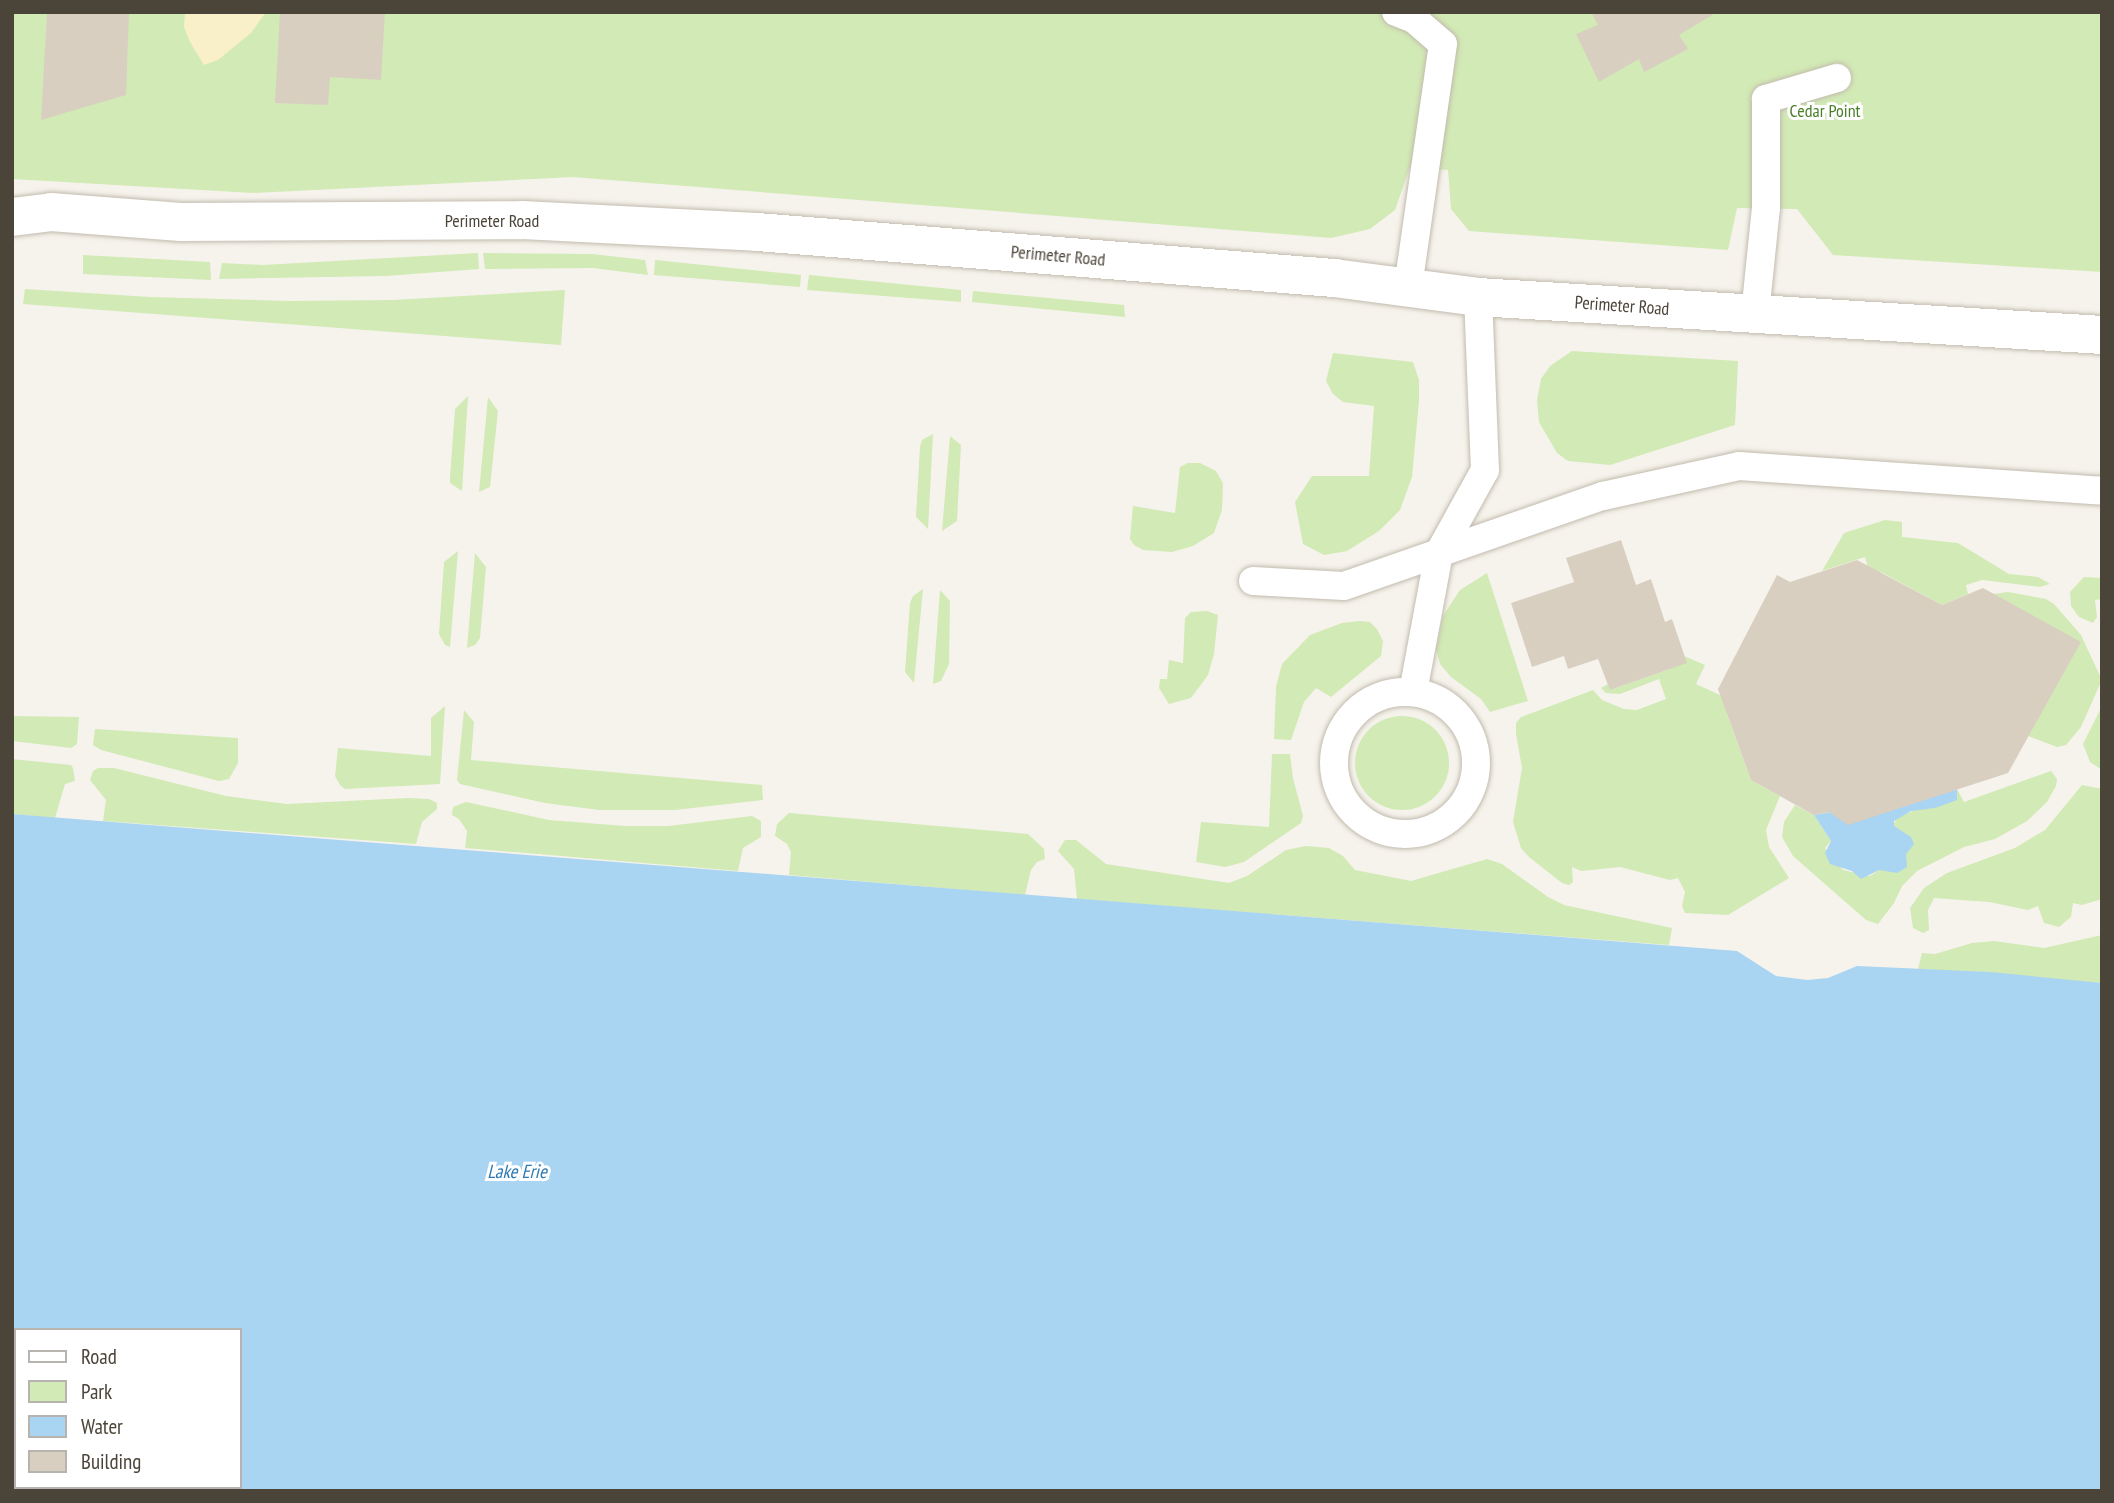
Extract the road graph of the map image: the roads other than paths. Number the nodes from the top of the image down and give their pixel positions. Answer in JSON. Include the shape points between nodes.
{"nodes":[{"id":1,"x":1396,"y":12,"type":"edge"},
{"id":2,"x":1837,"y":78,"type":"dead end"},
{"id":3,"x":12,"y":217,"type":"edge"},
{"id":4,"x":1408,"y":287,"type":"junction"},
{"id":5,"x":1478,"y":297,"type":"junction"},
{"id":6,"x":1755,"y":314,"type":"junction"},
{"id":7,"x":2102,"y":335,"type":"edge"},
{"id":8,"x":2102,"y":491,"type":"edge"},
{"id":9,"x":1439,"y":553,"type":"junction"},
{"id":10,"x":1253,"y":581,"type":"dead end"},
{"id":11,"x":1413,"y":692,"type":"junction"}],
"edges":[{"from":1,"to":4,"type":"lane","via":[[1414,19],[1443,44]]},
{"from":2,"to":6,"type":"lane","via":[[1766,99],[1766,208]]},
{"from":3,"to":4,"type":"street","name":"Perimeter Road","via":[[51,212],[181,222],[522,220],[729,230]]},
{"from":4,"to":5,"type":"street","name":"Perimeter Road"},
{"from":5,"to":6,"type":"street","name":"Perimeter Road"},
{"from":5,"to":9,"type":"lane","via":[[1485,470]]},
{"from":6,"to":7,"type":"street","name":"Perimeter Road"},
{"from":8,"to":9,"type":"lane","via":[[1739,466],[1603,496]]},
{"from":9,"to":10,"type":"lane","via":[[1343,586]]},
{"from":9,"to":11,"type":"lane"},
{"from":11,"to":11,"type":"lane","via":[[1387,694],[1362,705],[1345,725],[1335,750],[1335,776],[1345,801],[1362,820],[1385,832],[1412,835],[1437,827],[1459,811],[1472,789],[1477,763],[1472,737],[1459,715],[1438,699]]}]}
